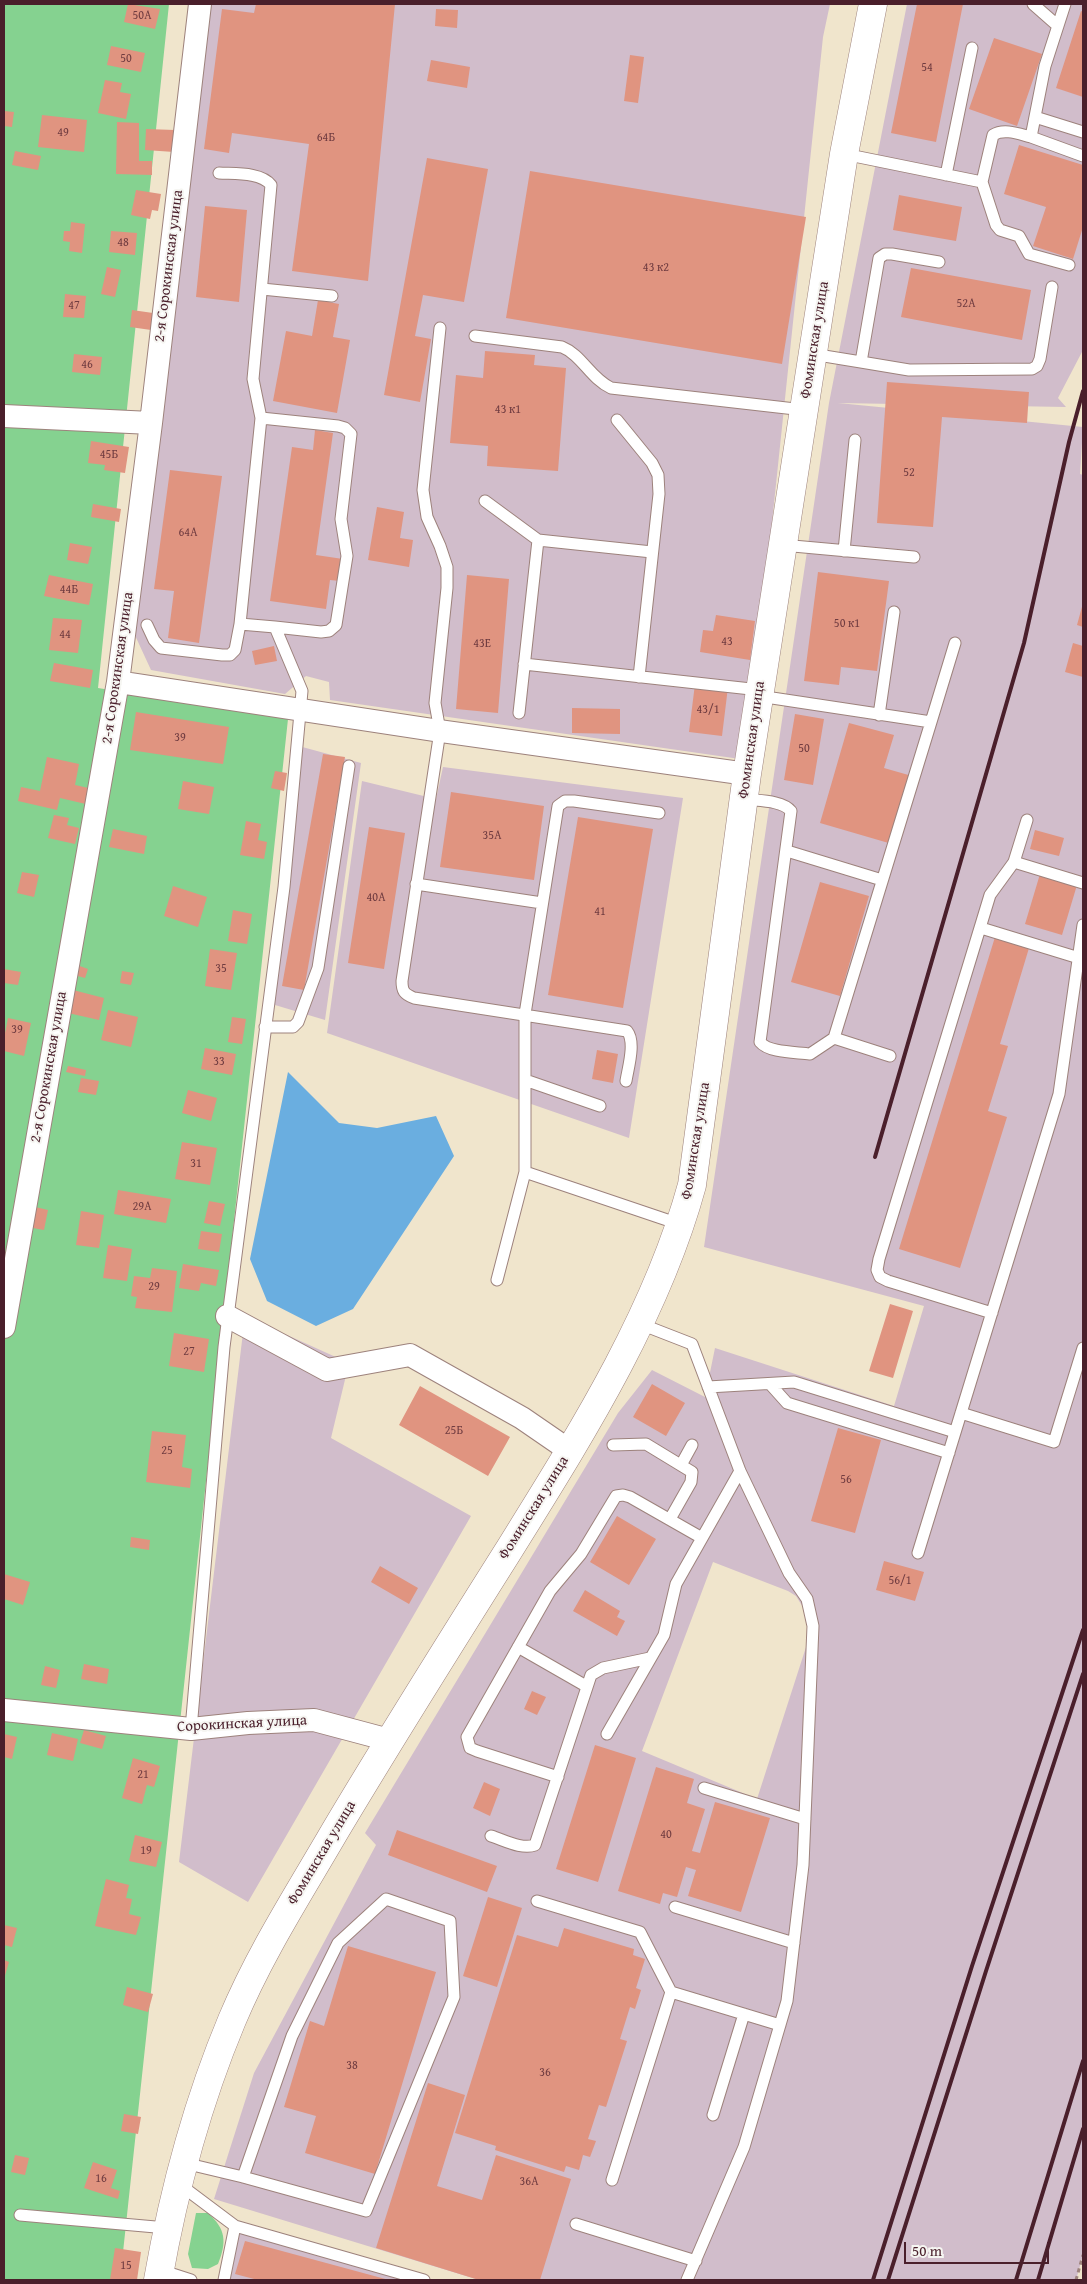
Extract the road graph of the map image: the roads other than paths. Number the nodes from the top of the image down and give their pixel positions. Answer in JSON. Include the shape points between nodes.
{"nodes":[{"id":1,"x":200,"y":4,"type":"edge"},
{"id":2,"x":873,"y":4,"type":"edge"},
{"id":3,"x":1033,"y":4,"type":"edge"},
{"id":4,"x":1065,"y":4,"type":"edge"},
{"id":5,"x":1058,"y":26,"type":"junction"},
{"id":6,"x":972,"y":48,"type":"dead end"},
{"id":7,"x":1035,"y":117,"type":"junction"},
{"id":8,"x":1083,"y":132,"type":"edge"},
{"id":9,"x":1031,"y":137,"type":"junction"},
{"id":10,"x":844,"y":154,"type":"junction"},
{"id":11,"x":1083,"y":156,"type":"edge"},
{"id":12,"x":219,"y":173,"type":"dead end"},
{"id":13,"x":946,"y":175,"type":"junction"},
{"id":14,"x":982,"y":182,"type":"junction"},
{"id":15,"x":939,"y":262,"type":"dead end"},
{"id":16,"x":1069,"y":265,"type":"dead end"},
{"id":17,"x":1052,"y":287,"type":"dead end"},
{"id":18,"x":262,"y":289,"type":"junction"},
{"id":19,"x":332,"y":296,"type":"dead end"},
{"id":20,"x":440,"y":328,"type":"dead end"},
{"id":21,"x":475,"y":336,"type":"dead end"},
{"id":22,"x":812,"y":354,"type":"junction"},
{"id":23,"x":861,"y":362,"type":"junction"},
{"id":24,"x":804,"y":410,"type":"junction"},
{"id":25,"x":4,"y":416,"type":"edge"},
{"id":26,"x":261,"y":418,"type":"junction"},
{"id":27,"x":617,"y":420,"type":"dead end"},
{"id":28,"x":151,"y":423,"type":"junction"},
{"id":29,"x":855,"y":440,"type":"dead end"},
{"id":30,"x":485,"y":501,"type":"dead end"},
{"id":31,"x":538,"y":540,"type":"junction"},
{"id":32,"x":782,"y":545,"type":"junction"},
{"id":33,"x":844,"y":551,"type":"junction"},
{"id":34,"x":652,"y":552,"type":"junction"},
{"id":35,"x":914,"y":558,"type":"dead end"},
{"id":36,"x":894,"y":612,"type":"dead end"},
{"id":37,"x":240,"y":624,"type":"junction"},
{"id":38,"x":148,"y":625,"type":"dead end"},
{"id":39,"x":275,"y":627,"type":"junction"},
{"id":40,"x":955,"y":643,"type":"dead end"},
{"id":41,"x":524,"y":664,"type":"junction"},
{"id":42,"x":639,"y":676,"type":"junction"},
{"id":43,"x":118,"y":682,"type":"junction"},
{"id":44,"x":759,"y":693,"type":"junction"},
{"id":45,"x":300,"y":710,"type":"junction"},
{"id":46,"x":519,"y":713,"type":"dead end"},
{"id":47,"x":879,"y":714,"type":"junction"},
{"id":48,"x":931,"y":722,"type":"junction"},
{"id":49,"x":440,"y":731,"type":"junction"},
{"id":50,"x":349,"y":766,"type":"dead end"},
{"id":51,"x":745,"y":786,"type":"junction"},
{"id":52,"x":659,"y":813,"type":"dead end"},
{"id":53,"x":1027,"y":820,"type":"dead end"},
{"id":54,"x":787,"y":851,"type":"junction"},
{"id":55,"x":1014,"y":862,"type":"junction"},
{"id":56,"x":882,"y":880,"type":"junction"},
{"id":57,"x":1083,"y":883,"type":"edge"},
{"id":58,"x":416,"y":884,"type":"junction"},
{"id":59,"x":542,"y":903,"type":"junction"},
{"id":60,"x":1083,"y":925,"type":"edge"},
{"id":61,"x":981,"y":928,"type":"junction"},
{"id":62,"x":1079,"y":958,"type":"junction"},
{"id":63,"x":525,"y":1014,"type":"junction"},
{"id":64,"x":266,"y":1027,"type":"junction"},
{"id":65,"x":834,"y":1038,"type":"junction"},
{"id":66,"x":890,"y":1056,"type":"dead end"},
{"id":67,"x":525,"y":1080,"type":"junction"},
{"id":68,"x":626,"y":1081,"type":"dead end"},
{"id":69,"x":600,"y":1106,"type":"dead end"},
{"id":70,"x":525,"y":1172,"type":"junction"},
{"id":71,"x":681,"y":1225,"type":"junction"},
{"id":72,"x":497,"y":1280,"type":"dead end"},
{"id":73,"x":992,"y":1313,"type":"junction"},
{"id":74,"x":227,"y":1316,"type":"junction"},
{"id":75,"x":638,"y":1323,"type":"junction"},
{"id":76,"x":4,"y":1327,"type":"edge"},
{"id":77,"x":1083,"y":1348,"type":"edge"},
{"id":78,"x":770,"y":1384,"type":"junction"},
{"id":79,"x":708,"y":1387,"type":"junction"},
{"id":80,"x":961,"y":1413,"type":"junction"},
{"id":81,"x":955,"y":1432,"type":"junction"},
{"id":82,"x":613,"y":1445,"type":"dead end"},
{"id":83,"x":692,"y":1445,"type":"dead end"},
{"id":84,"x":570,"y":1451,"type":"junction"},
{"id":85,"x":949,"y":1453,"type":"junction"},
{"id":86,"x":681,"y":1465,"type":"junction"},
{"id":87,"x":740,"y":1471,"type":"junction"},
{"id":88,"x":670,"y":1520,"type":"junction"},
{"id":89,"x":702,"y":1538,"type":"junction"},
{"id":90,"x":918,"y":1553,"type":"dead end"},
{"id":91,"x":518,"y":1647,"type":"junction"},
{"id":92,"x":650,"y":1658,"type":"junction"},
{"id":93,"x":586,"y":1686,"type":"junction"},
{"id":94,"x":4,"y":1710,"type":"edge"},
{"id":95,"x":191,"y":1729,"type":"junction"},
{"id":96,"x":607,"y":1734,"type":"dead end"},
{"id":97,"x":389,"y":1740,"type":"junction"},
{"id":98,"x":558,"y":1777,"type":"junction"},
{"id":99,"x":704,"y":1788,"type":"dead end"},
{"id":100,"x":805,"y":1819,"type":"junction"},
{"id":101,"x":491,"y":1836,"type":"dead end"},
{"id":102,"x":537,"y":1901,"type":"dead end"},
{"id":103,"x":674,"y":1906,"type":"dead end"},
{"id":104,"x":794,"y":1943,"type":"junction"},
{"id":105,"x":671,"y":1992,"type":"junction"},
{"id":106,"x":744,"y":2014,"type":"junction"},
{"id":107,"x":780,"y":2025,"type":"junction"},
{"id":108,"x":713,"y":2116,"type":"dead end"},
{"id":109,"x":180,"y":2172,"type":"junction"},
{"id":110,"x":243,"y":2177,"type":"junction"},
{"id":111,"x":612,"y":2180,"type":"dead end"},
{"id":112,"x":20,"y":2215,"type":"dead end"},
{"id":113,"x":576,"y":2224,"type":"dead end"},
{"id":114,"x":235,"y":2226,"type":"junction"},
{"id":115,"x":167,"y":2228,"type":"junction"},
{"id":116,"x":696,"y":2261,"type":"junction"},
{"id":117,"x":159,"y":2275,"type":"edge"},
{"id":118,"x":191,"y":2280,"type":"edge"},
{"id":119,"x":224,"y":2280,"type":"edge"},
{"id":120,"x":424,"y":2280,"type":"edge"},
{"id":121,"x":687,"y":2280,"type":"edge"}],
"edges":[{"from":1,"to":28,"type":"street","name":"2-я Сорокинская улица"},
{"from":2,"to":10,"type":"street","name":"Фоминская улица"},
{"from":3,"to":5,"type":"lane"},
{"from":4,"to":5,"type":"lane"},
{"from":5,"to":7,"type":"lane","via":[[1045,66]]},
{"from":6,"to":13,"type":"lane"},
{"from":7,"to":8,"type":"lane"},
{"from":7,"to":9,"type":"lane"},
{"from":9,"to":11,"type":"lane"},
{"from":9,"to":14,"type":"lane","via":[[1005,132],[992,135]]},
{"from":10,"to":13,"type":"lane"},
{"from":10,"to":22,"type":"street","name":"Фоминская улица"},
{"from":12,"to":18,"type":"lane","via":[[259,177],[272,185]]},
{"from":13,"to":14,"type":"lane"},
{"from":14,"to":16,"type":"lane","via":[[1000,230],[1019,236],[1029,254]]},
{"from":15,"to":23,"type":"lane","via":[[892,254],[879,258]]},
{"from":17,"to":23,"type":"lane","via":[[1040,359],[1032,369],[909,370]]},
{"from":18,"to":19,"type":"lane"},
{"from":18,"to":26,"type":"lane","via":[[252,379]]},
{"from":20,"to":49,"type":"lane","via":[[423,490],[427,517],[447,568],[435,703]]},
{"from":21,"to":24,"type":"lane","via":[[562,347],[572,351],[600,383],[611,388]]},
{"from":22,"to":23,"type":"lane"},
{"from":22,"to":24,"type":"street","name":"Фоминская улица"},
{"from":24,"to":32,"type":"street","name":"Фоминская улица"},
{"from":25,"to":28,"type":"street"},
{"from":26,"to":37,"type":"lane"},
{"from":26,"to":39,"type":"lane","via":[[338,426],[351,434],[341,519],[347,556],[336,625],[321,632]]},
{"from":27,"to":34,"type":"lane","via":[[658,475]]},
{"from":28,"to":43,"type":"street","name":"2-я Сорокинская улица"},
{"from":29,"to":33,"type":"lane"},
{"from":30,"to":31,"type":"lane"},
{"from":31,"to":34,"type":"lane"},
{"from":31,"to":41,"type":"lane"},
{"from":32,"to":33,"type":"lane"},
{"from":32,"to":44,"type":"street","name":"Фоминская улица"},
{"from":33,"to":35,"type":"lane"},
{"from":34,"to":42,"type":"lane"},
{"from":36,"to":47,"type":"lane"},
{"from":37,"to":38,"type":"lane","via":[[235,650],[222,655],[161,648]]},
{"from":37,"to":39,"type":"lane"},
{"from":39,"to":45,"type":"lane","via":[[302,691]]},
{"from":40,"to":48,"type":"lane"},
{"from":41,"to":42,"type":"lane"},
{"from":41,"to":46,"type":"lane"},
{"from":42,"to":44,"type":"lane"},
{"from":43,"to":45,"type":"street"},
{"from":43,"to":76,"type":"street","name":"2-я Сорокинская улица"},
{"from":44,"to":47,"type":"lane"},
{"from":44,"to":51,"type":"street","name":"Фоминская улица"},
{"from":45,"to":49,"type":"street"},
{"from":45,"to":64,"type":"lane","via":[[284,888]]},
{"from":47,"to":48,"type":"lane"},
{"from":48,"to":56,"type":"lane"},
{"from":49,"to":51,"type":"street"},
{"from":49,"to":58,"type":"lane"},
{"from":50,"to":64,"type":"lane","via":[[318,968],[298,1022],[293,1026]]},
{"from":51,"to":54,"type":"lane","via":[[792,810]]},
{"from":51,"to":71,"type":"street","name":"Фоминская улица","via":[[692,1185]]},
{"from":52,"to":59,"type":"lane","via":[[565,801],[558,806]]},
{"from":53,"to":55,"type":"lane"},
{"from":54,"to":56,"type":"lane"},
{"from":54,"to":65,"type":"lane","via":[[760,1042],[770,1048],[810,1054]]},
{"from":55,"to":57,"type":"lane"},
{"from":55,"to":61,"type":"lane","via":[[990,896]]},
{"from":56,"to":65,"type":"lane"},
{"from":58,"to":59,"type":"lane"},
{"from":58,"to":63,"type":"lane","via":[[402,981],[406,995]]},
{"from":59,"to":63,"type":"lane"},
{"from":60,"to":62,"type":"lane"},
{"from":61,"to":62,"type":"lane"},
{"from":61,"to":73,"type":"lane","via":[[877,1270],[880,1277],[888,1281]]},
{"from":62,"to":73,"type":"lane","via":[[1059,1094]]},
{"from":63,"to":67,"type":"lane"},
{"from":63,"to":68,"type":"lane","via":[[627,1031],[631,1044]]},
{"from":64,"to":74,"type":"lane"},
{"from":65,"to":66,"type":"lane"},
{"from":67,"to":69,"type":"lane"},
{"from":67,"to":70,"type":"lane"},
{"from":70,"to":71,"type":"lane"},
{"from":70,"to":72,"type":"lane"},
{"from":71,"to":75,"type":"street","name":"Фоминская улица"},
{"from":73,"to":80,"type":"lane"},
{"from":74,"to":84,"type":"street","via":[[327,1370],[410,1355],[522,1418]]},
{"from":74,"to":95,"type":"lane"},
{"from":75,"to":79,"type":"lane","via":[[692,1344]]},
{"from":75,"to":84,"type":"street","name":"Фоминская улица"},
{"from":77,"to":80,"type":"lane","via":[[1054,1442]]},
{"from":78,"to":79,"type":"lane"},
{"from":78,"to":81,"type":"lane","via":[[794,1382]]},
{"from":78,"to":85,"type":"lane","via":[[787,1403]]},
{"from":79,"to":87,"type":"lane"},
{"from":80,"to":81,"type":"lane"},
{"from":81,"to":85,"type":"lane"},
{"from":82,"to":86,"type":"lane","via":[[646,1444]]},
{"from":83,"to":86,"type":"lane"},
{"from":84,"to":97,"type":"street","name":"Фоминская улица"},
{"from":85,"to":90,"type":"lane"},
{"from":86,"to":88,"type":"lane","via":[[693,1476]]},
{"from":87,"to":89,"type":"lane"},
{"from":87,"to":100,"type":"lane","via":[[789,1573],[807,1599],[813,1626]]},
{"from":88,"to":89,"type":"lane"},
{"from":88,"to":91,"type":"lane","via":[[630,1497],[616,1496],[581,1554],[550,1591]]},
{"from":89,"to":92,"type":"lane","via":[[676,1584],[664,1635]]},
{"from":91,"to":93,"type":"lane"},
{"from":91,"to":98,"type":"lane","via":[[470,1730],[468,1744],[477,1751]]},
{"from":92,"to":93,"type":"lane","via":[[597,1671]]},
{"from":92,"to":96,"type":"lane"},
{"from":93,"to":98,"type":"lane"},
{"from":94,"to":95,"type":"street","name":"Сорокинская улица"},
{"from":95,"to":97,"type":"street","name":"Сорокинская улица","via":[[314,1720]]},
{"from":97,"to":109,"type":"street","name":"Фоминская улица","via":[[256,1968],[213,2069]]},
{"from":98,"to":101,"type":"lane","via":[[535,1845],[522,1846]]},
{"from":99,"to":100,"type":"lane"},
{"from":100,"to":104,"type":"lane"},
{"from":102,"to":105,"type":"lane","via":[[640,1932]]},
{"from":103,"to":104,"type":"lane"},
{"from":104,"to":107,"type":"lane","via":[[787,2001]]},
{"from":105,"to":106,"type":"lane"},
{"from":105,"to":111,"type":"lane"},
{"from":106,"to":107,"type":"lane"},
{"from":106,"to":108,"type":"lane"},
{"from":107,"to":116,"type":"lane","via":[[744,2146]]},
{"from":109,"to":110,"type":"lane"},
{"from":109,"to":114,"type":"lane"},
{"from":109,"to":115,"type":"street","name":"Фоминская улица"},
{"from":110,"to":110,"type":"lane","via":[[366,2211],[454,1997],[450,1921],[386,1899],[338,1943],[292,2036]]},
{"from":112,"to":115,"type":"lane"},
{"from":113,"to":116,"type":"lane"},
{"from":114,"to":119,"type":"lane"},
{"from":114,"to":120,"type":"lane"},
{"from":115,"to":117,"type":"street","name":"Фоминская улица"},
{"from":116,"to":121,"type":"lane"},
{"from":117,"to":118,"type":"lane"}]}
